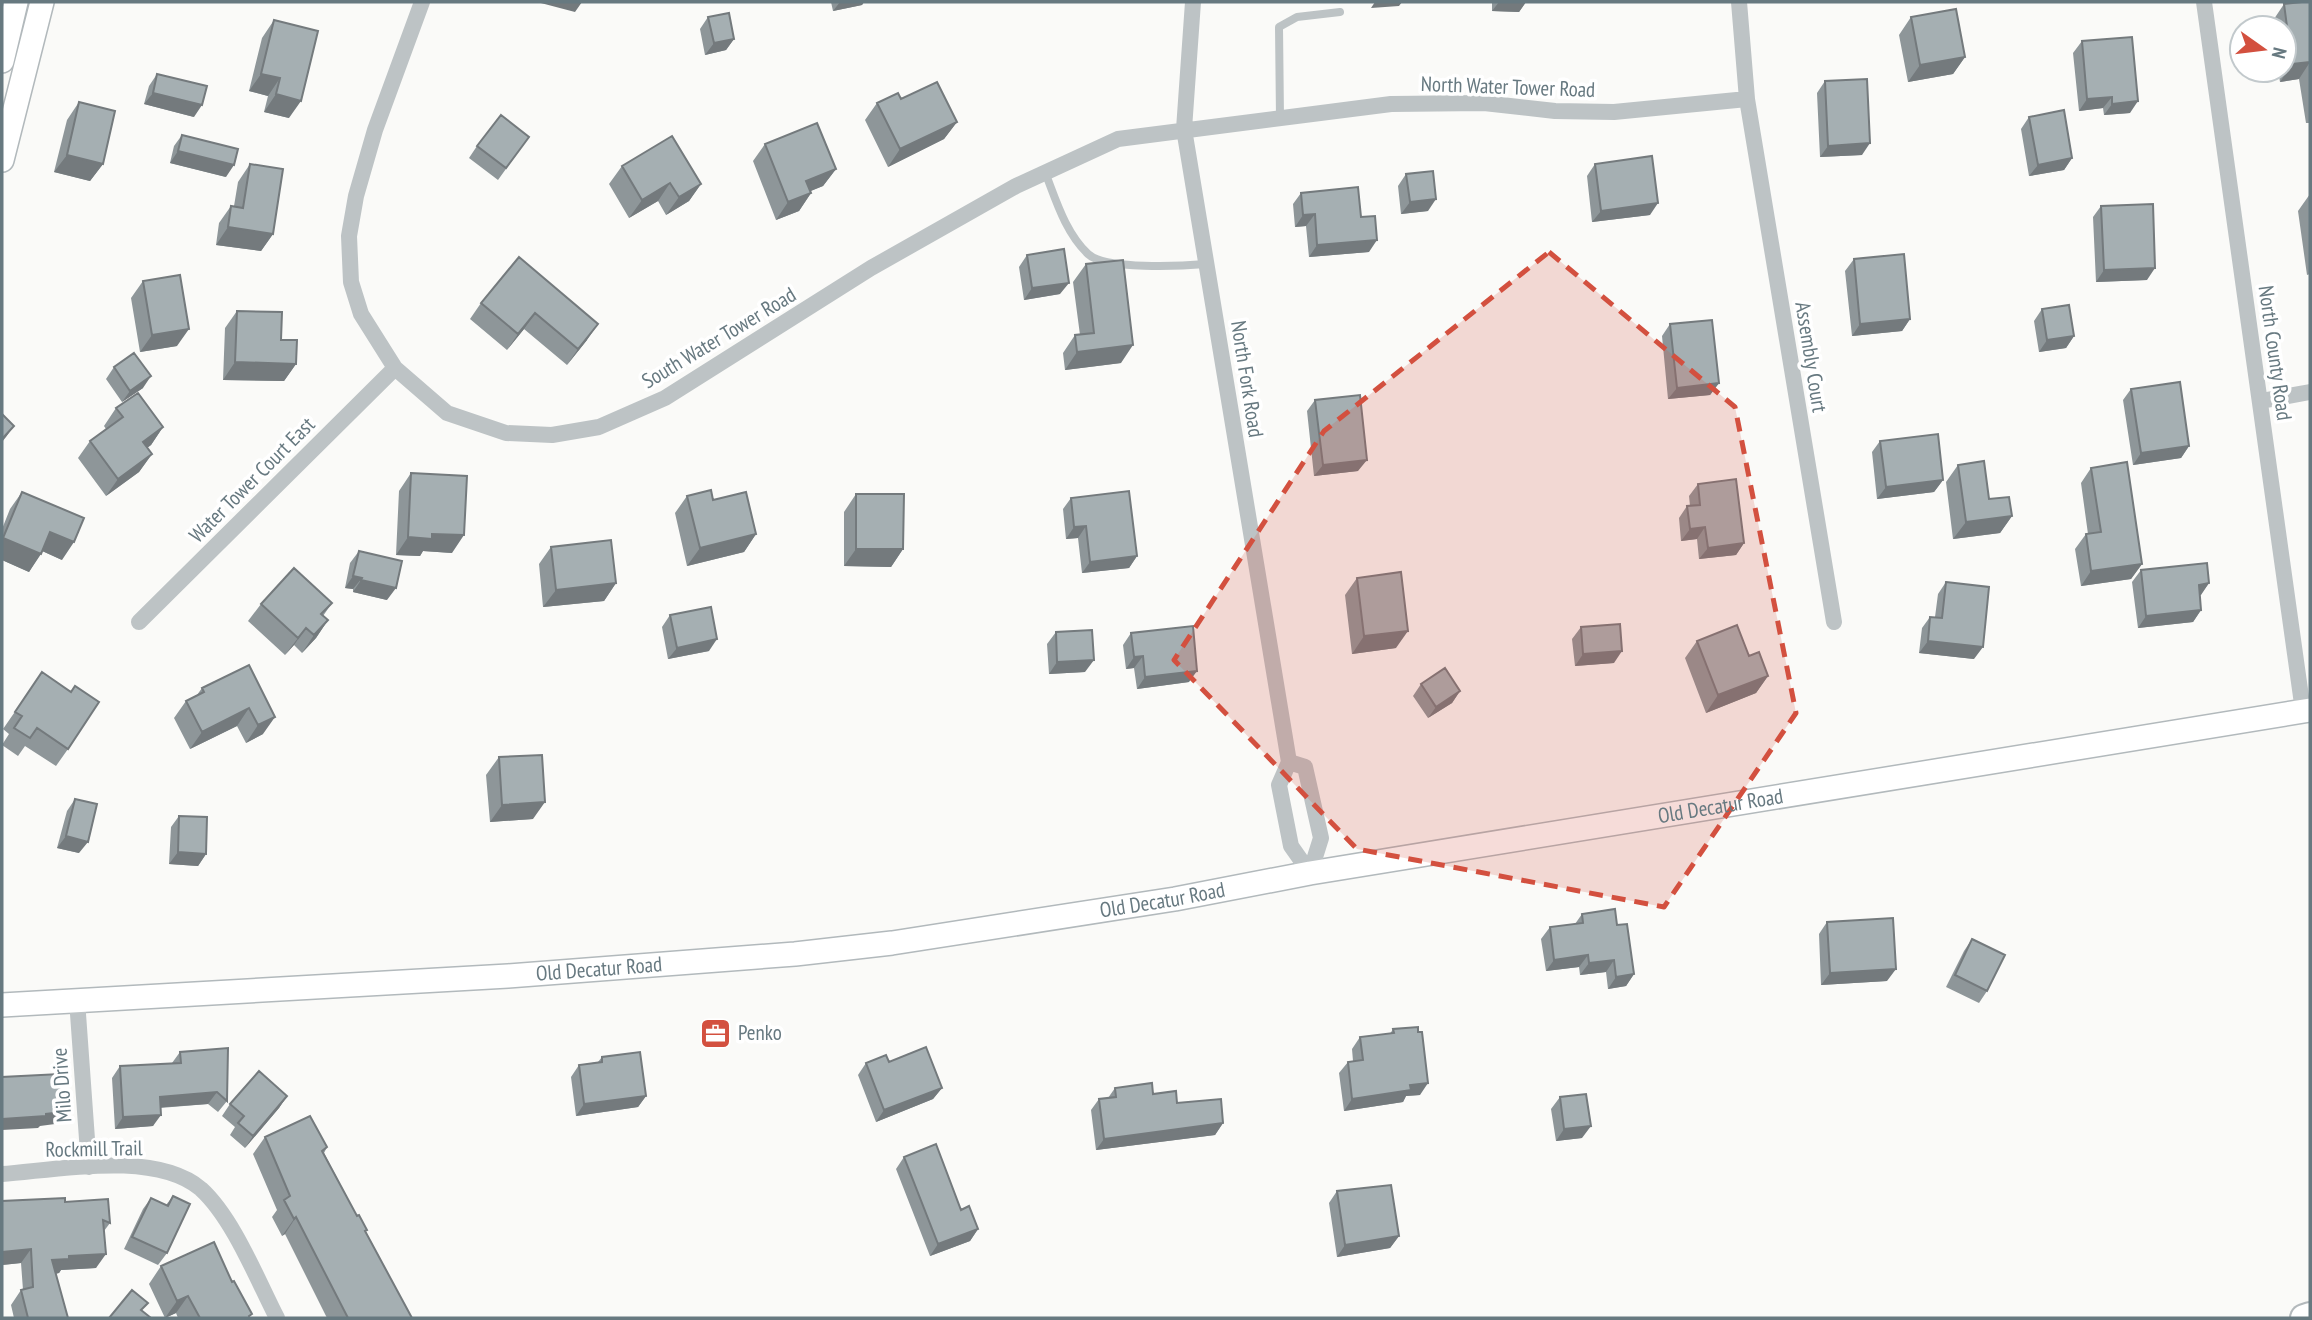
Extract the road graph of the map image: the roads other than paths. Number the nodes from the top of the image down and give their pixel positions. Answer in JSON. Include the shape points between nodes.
{"nodes":[{"id":1,"x":16,"y":2,"type":"edge"},
{"id":2,"x":42,"y":2,"type":"edge"},
{"id":3,"x":422,"y":2,"type":"edge"},
{"id":4,"x":1193,"y":2,"type":"edge"},
{"id":5,"x":1739,"y":2,"type":"edge"},
{"id":6,"x":2204,"y":2,"type":"edge"},
{"id":7,"x":1339,"y":12,"type":"dead end"},
{"id":8,"x":2,"y":61,"type":"edge"},
{"id":9,"x":1747,"y":99,"type":"junction"},
{"id":10,"x":1280,"y":118,"type":"junction"},
{"id":11,"x":1184,"y":129,"type":"junction"},
{"id":12,"x":2,"y":160,"type":"edge"},
{"id":13,"x":1045,"y":172,"type":"junction"},
{"id":14,"x":1206,"y":264,"type":"junction"},
{"id":15,"x":395,"y":368,"type":"junction"},
{"id":16,"x":2310,"y":392,"type":"edge"},
{"id":17,"x":2260,"y":401,"type":"junction"},
{"id":18,"x":139,"y":622,"type":"dead end"},
{"id":19,"x":1834,"y":622,"type":"dead end"},
{"id":20,"x":2306,"y":710,"type":"edge"},
{"id":21,"x":1289,"y":762,"type":"junction"},
{"id":22,"x":1310,"y":873,"type":"junction"},
{"id":23,"x":77,"y":1000,"type":"junction"},
{"id":24,"x":2,"y":1005,"type":"edge"},
{"id":25,"x":89,"y":1167,"type":"junction"},
{"id":26,"x":2,"y":1174,"type":"edge"},
{"id":27,"x":2310,"y":1316,"type":"edge"},
{"id":28,"x":277,"y":1318,"type":"edge"},
{"id":29,"x":2304,"y":1318,"type":"edge"}],
"edges":[{"from":1,"to":8,"type":"street"},
{"from":2,"to":12,"type":"street"},
{"from":3,"to":15,"type":"street","name":"South Water Tower Road","via":[[375,130],[349,236],[351,282],[360,314]]},
{"from":4,"to":11,"type":"street","name":"North Fork Road"},
{"from":5,"to":9,"type":"street","name":"Assembly Court"},
{"from":6,"to":17,"type":"street","name":"North County Road"},
{"from":7,"to":10,"type":"lane","via":[[1297,17],[1279,27]]},
{"from":9,"to":10,"type":"street","name":"North Water Tower Road","via":[[1614,112],[1484,103],[1391,104]]},
{"from":9,"to":19,"type":"street","name":"Assembly Court"},
{"from":10,"to":11,"type":"street","name":"North Water Tower Road"},
{"from":11,"to":13,"type":"street","name":"South Water Tower Road","via":[[1118,139]]},
{"from":11,"to":14,"type":"street","name":"North Fork Road"},
{"from":13,"to":14,"type":"lane","via":[[1065,224],[1089,256],[1163,267]]},
{"from":13,"to":15,"type":"street","name":"South Water Tower Road","via":[[871,268],[665,398],[599,426],[552,435],[506,433],[447,413]]},
{"from":14,"to":21,"type":"street","name":"North Fork Road"},
{"from":15,"to":18,"type":"street","name":"Water Tower Court East"},
{"from":16,"to":17,"type":"street"},
{"from":17,"to":20,"type":"street","name":"North County Road"},
{"from":20,"to":22,"type":"street","name":"Old Decatur Road"},
{"from":21,"to":22,"type":"street","name":"North Fork Road","via":[[1279,785],[1291,846]]},
{"from":21,"to":22,"type":"street","via":[[1305,767],[1321,838]]},
{"from":22,"to":23,"type":"street","name":"Old Decatur Road","via":[[1175,899],[795,954],[508,976]]},
{"from":23,"to":24,"type":"street","name":"Old Decatur Road"},
{"from":23,"to":25,"type":"street","name":"Milo Drive"},
{"from":25,"to":26,"type":"street","name":"Rockmill Trail"},
{"from":25,"to":28,"type":"street","name":"Rockmill Trail","via":[[147,1167],[186,1179],[201,1190],[235,1236]]},
{"from":27,"to":29,"type":"main road"}]}
